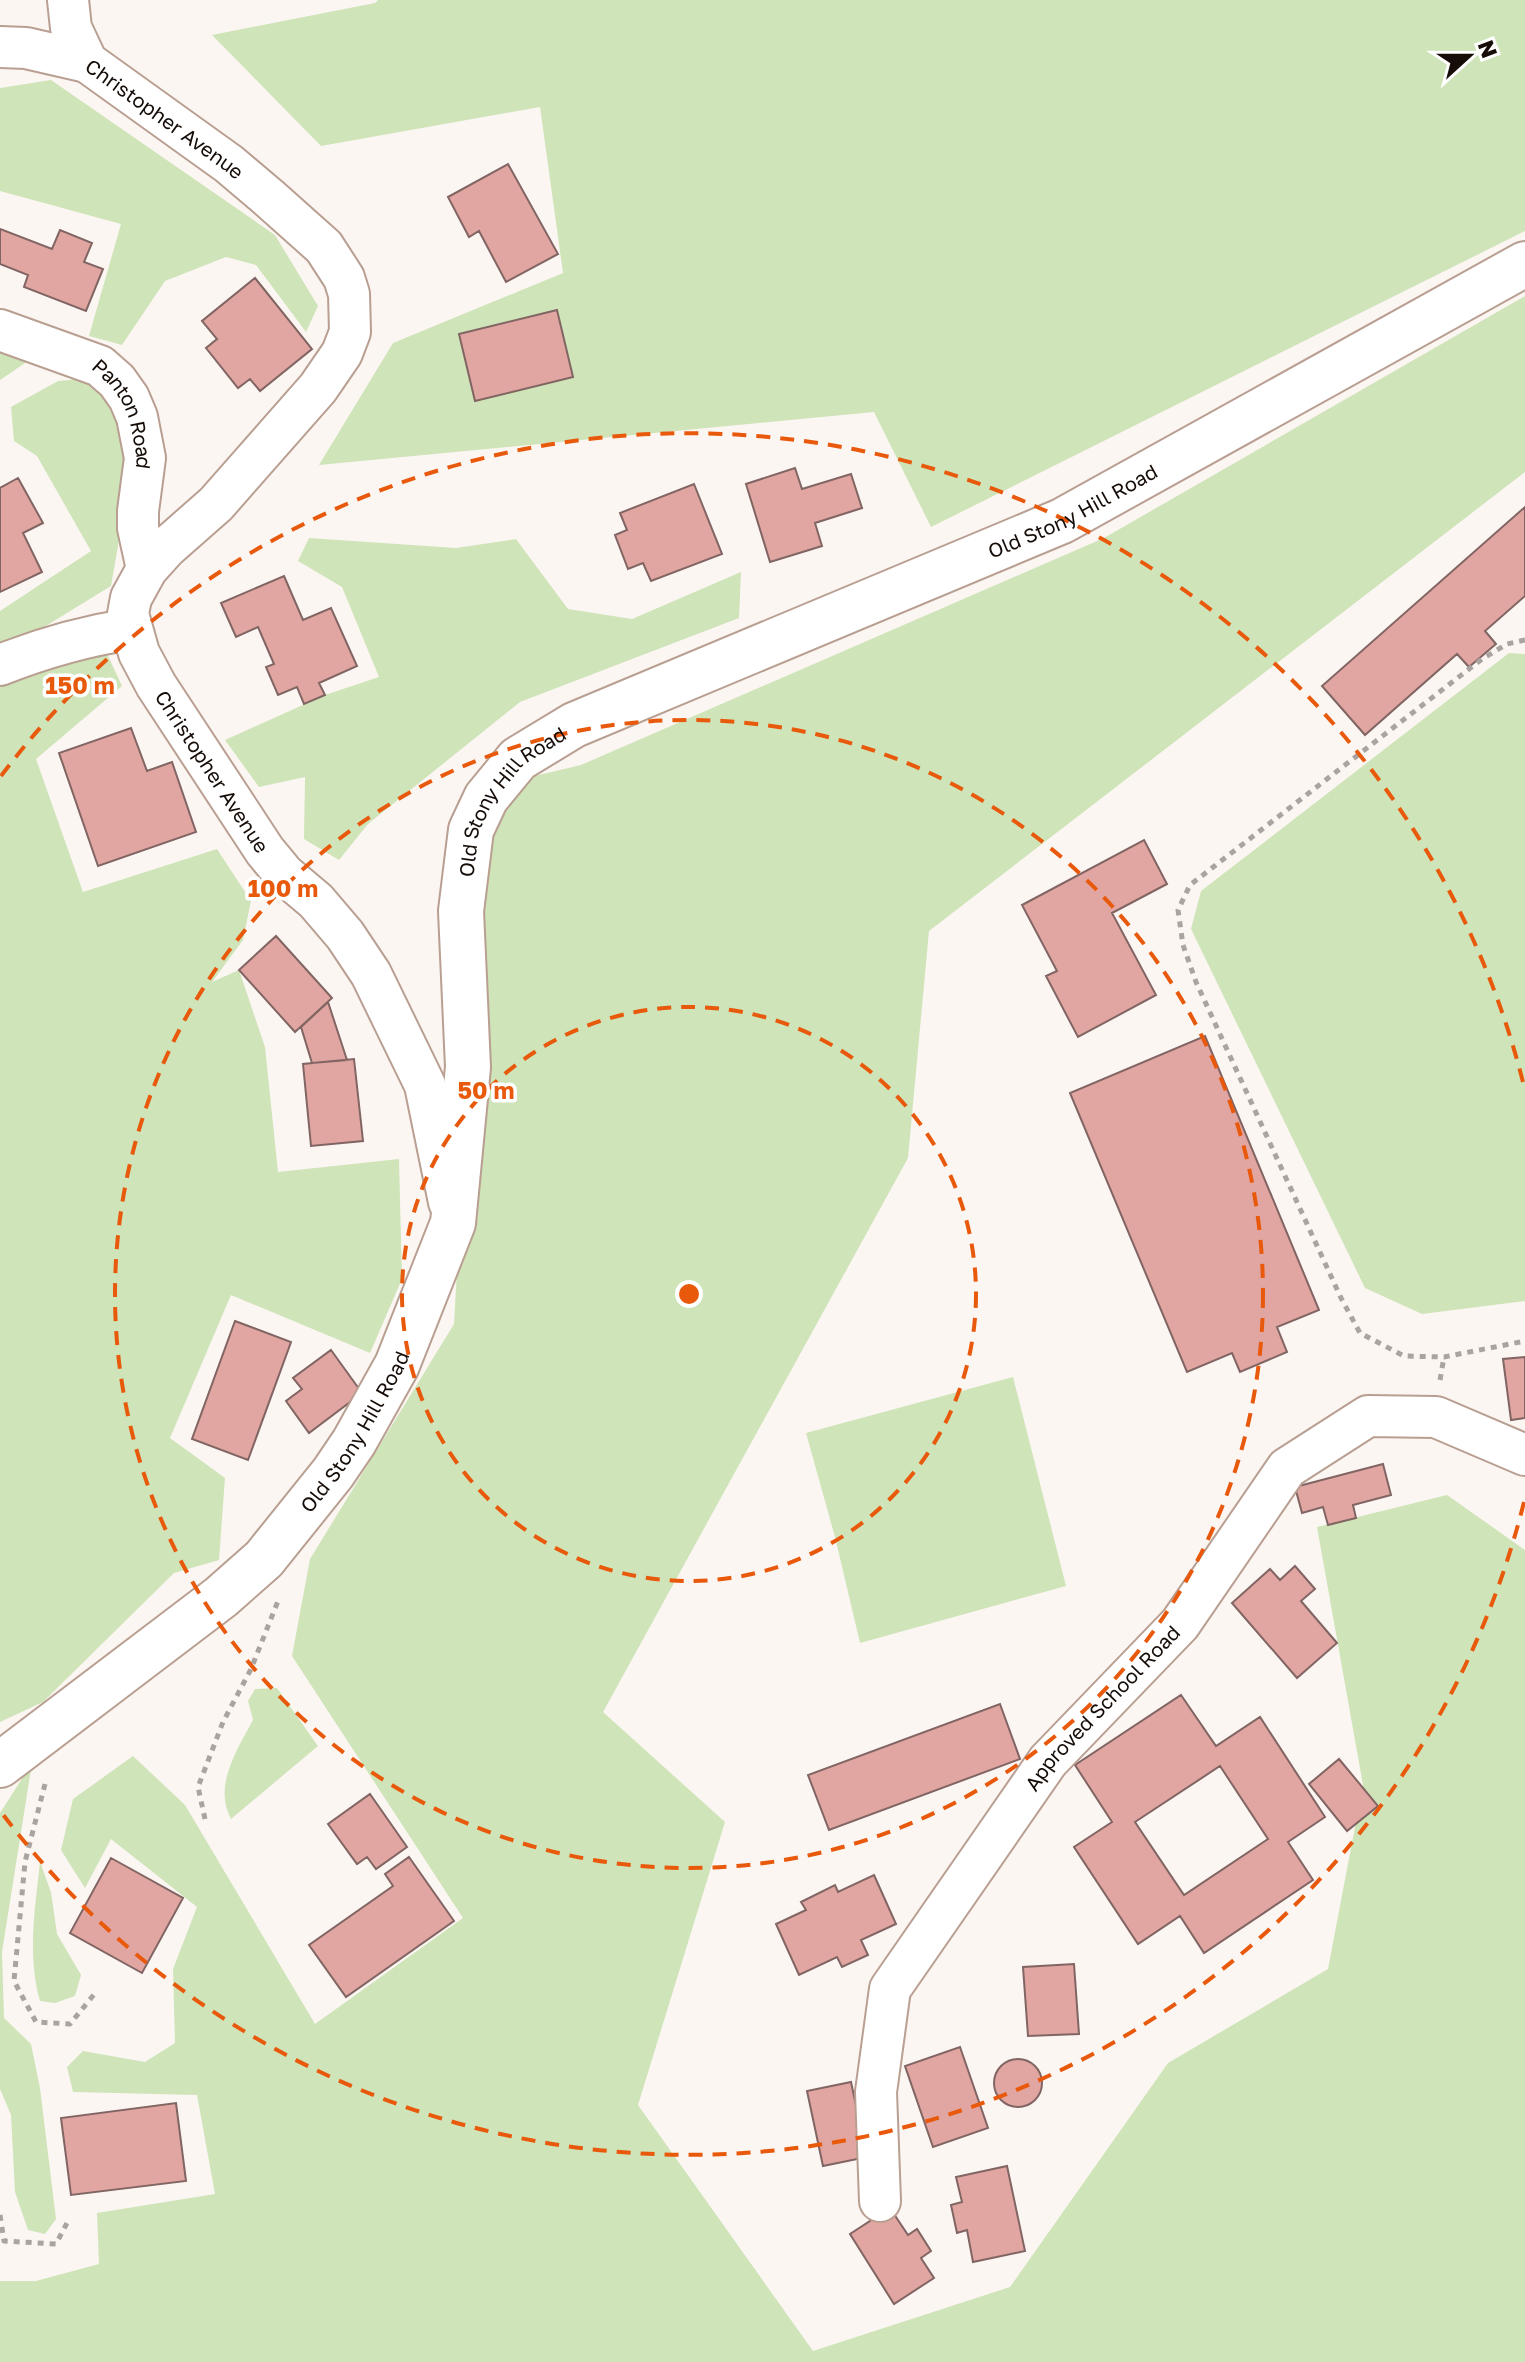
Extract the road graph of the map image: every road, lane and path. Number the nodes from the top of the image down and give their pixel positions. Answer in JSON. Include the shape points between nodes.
{"nodes":[{"id":1,"x":68,"y":0,"type":"edge"},
{"id":2,"x":0,"y":47,"type":"edge"},
{"id":3,"x":87,"y":62,"type":"junction"},
{"id":4,"x":1525,"y":264,"type":"edge"},
{"id":5,"x":0,"y":330,"type":"edge"},
{"id":6,"x":147,"y":569,"type":"junction"},
{"id":7,"x":131,"y":629,"type":"junction"},
{"id":8,"x":1525,"y":640,"type":"edge"},
{"id":9,"x":0,"y":665,"type":"edge"},
{"id":10,"x":453,"y":1223,"type":"junction"},
{"id":11,"x":1525,"y":1341,"type":"edge"},
{"id":12,"x":1525,"y":1455,"type":"edge"},
{"id":13,"x":284,"y":1537,"type":"junction"},
{"id":14,"x":61,"y":1717,"type":"junction"},
{"id":15,"x":0,"y":1765,"type":"edge"},
{"id":16,"x":205,"y":1819,"type":"dead end"},
{"id":17,"x":96,"y":1992,"type":"dead end"},
{"id":18,"x":880,"y":2201,"type":"dead end"},
{"id":19,"x":0,"y":2215,"type":"edge"},
{"id":20,"x":68,"y":2221,"type":"dead end"}],
"edges":[{"from":1,"to":3,"type":"street","name":"Christopher Avenue","via":[[71,28]]},
{"from":2,"to":3,"type":"street"},
{"from":3,"to":6,"type":"street","name":"Christopher Avenue","via":[[268,197],[324,247],[349,294],[350,332],[318,388],[216,504]]},
{"from":4,"to":10,"type":"street","name":"Old Stony Hill Road","via":[[1062,521],[574,725],[518,759],[486,798],[471,830],[461,911],[468,1067]]},
{"from":5,"to":6,"type":"street","name":"Panton Road","via":[[100,366],[129,398],[145,458],[138,511]]},
{"from":6,"to":7,"type":"street","name":"Christopher Avenue","via":[[131,598]]},
{"from":7,"to":9,"type":"street","via":[[46,647]]},
{"from":7,"to":10,"type":"street","name":"Christopher Avenue","via":[[156,685],[265,851],[326,912],[371,974],[425,1085]]},
{"from":8,"to":11,"type":"path","via":[[1482,659],[1190,885],[1178,910],[1196,982],[1360,1333],[1404,1356],[1444,1357]]},
{"from":10,"to":13,"type":"street","name":"Old Stony Hill Road","via":[[397,1365],[354,1442]]},
{"from":12,"to":18,"type":"street","name":"Approved School Road","via":[[1436,1417],[1368,1416],[1287,1468],[1180,1624],[1048,1761],[890,1989],[876,2092]]},
{"from":13,"to":14,"type":"street","name":"Old Stony Hill Road","via":[[221,1597]]},
{"from":13,"to":16,"type":"path","via":[[277,1606],[198,1787]]},
{"from":14,"to":15,"type":"street","name":"Old Stony Hill Road"},
{"from":14,"to":17,"type":"path","via":[[25,1862],[14,1981],[36,2022],[70,2024]]},
{"from":19,"to":20,"type":"path","via":[[4,2241],[56,2244]]}]}
